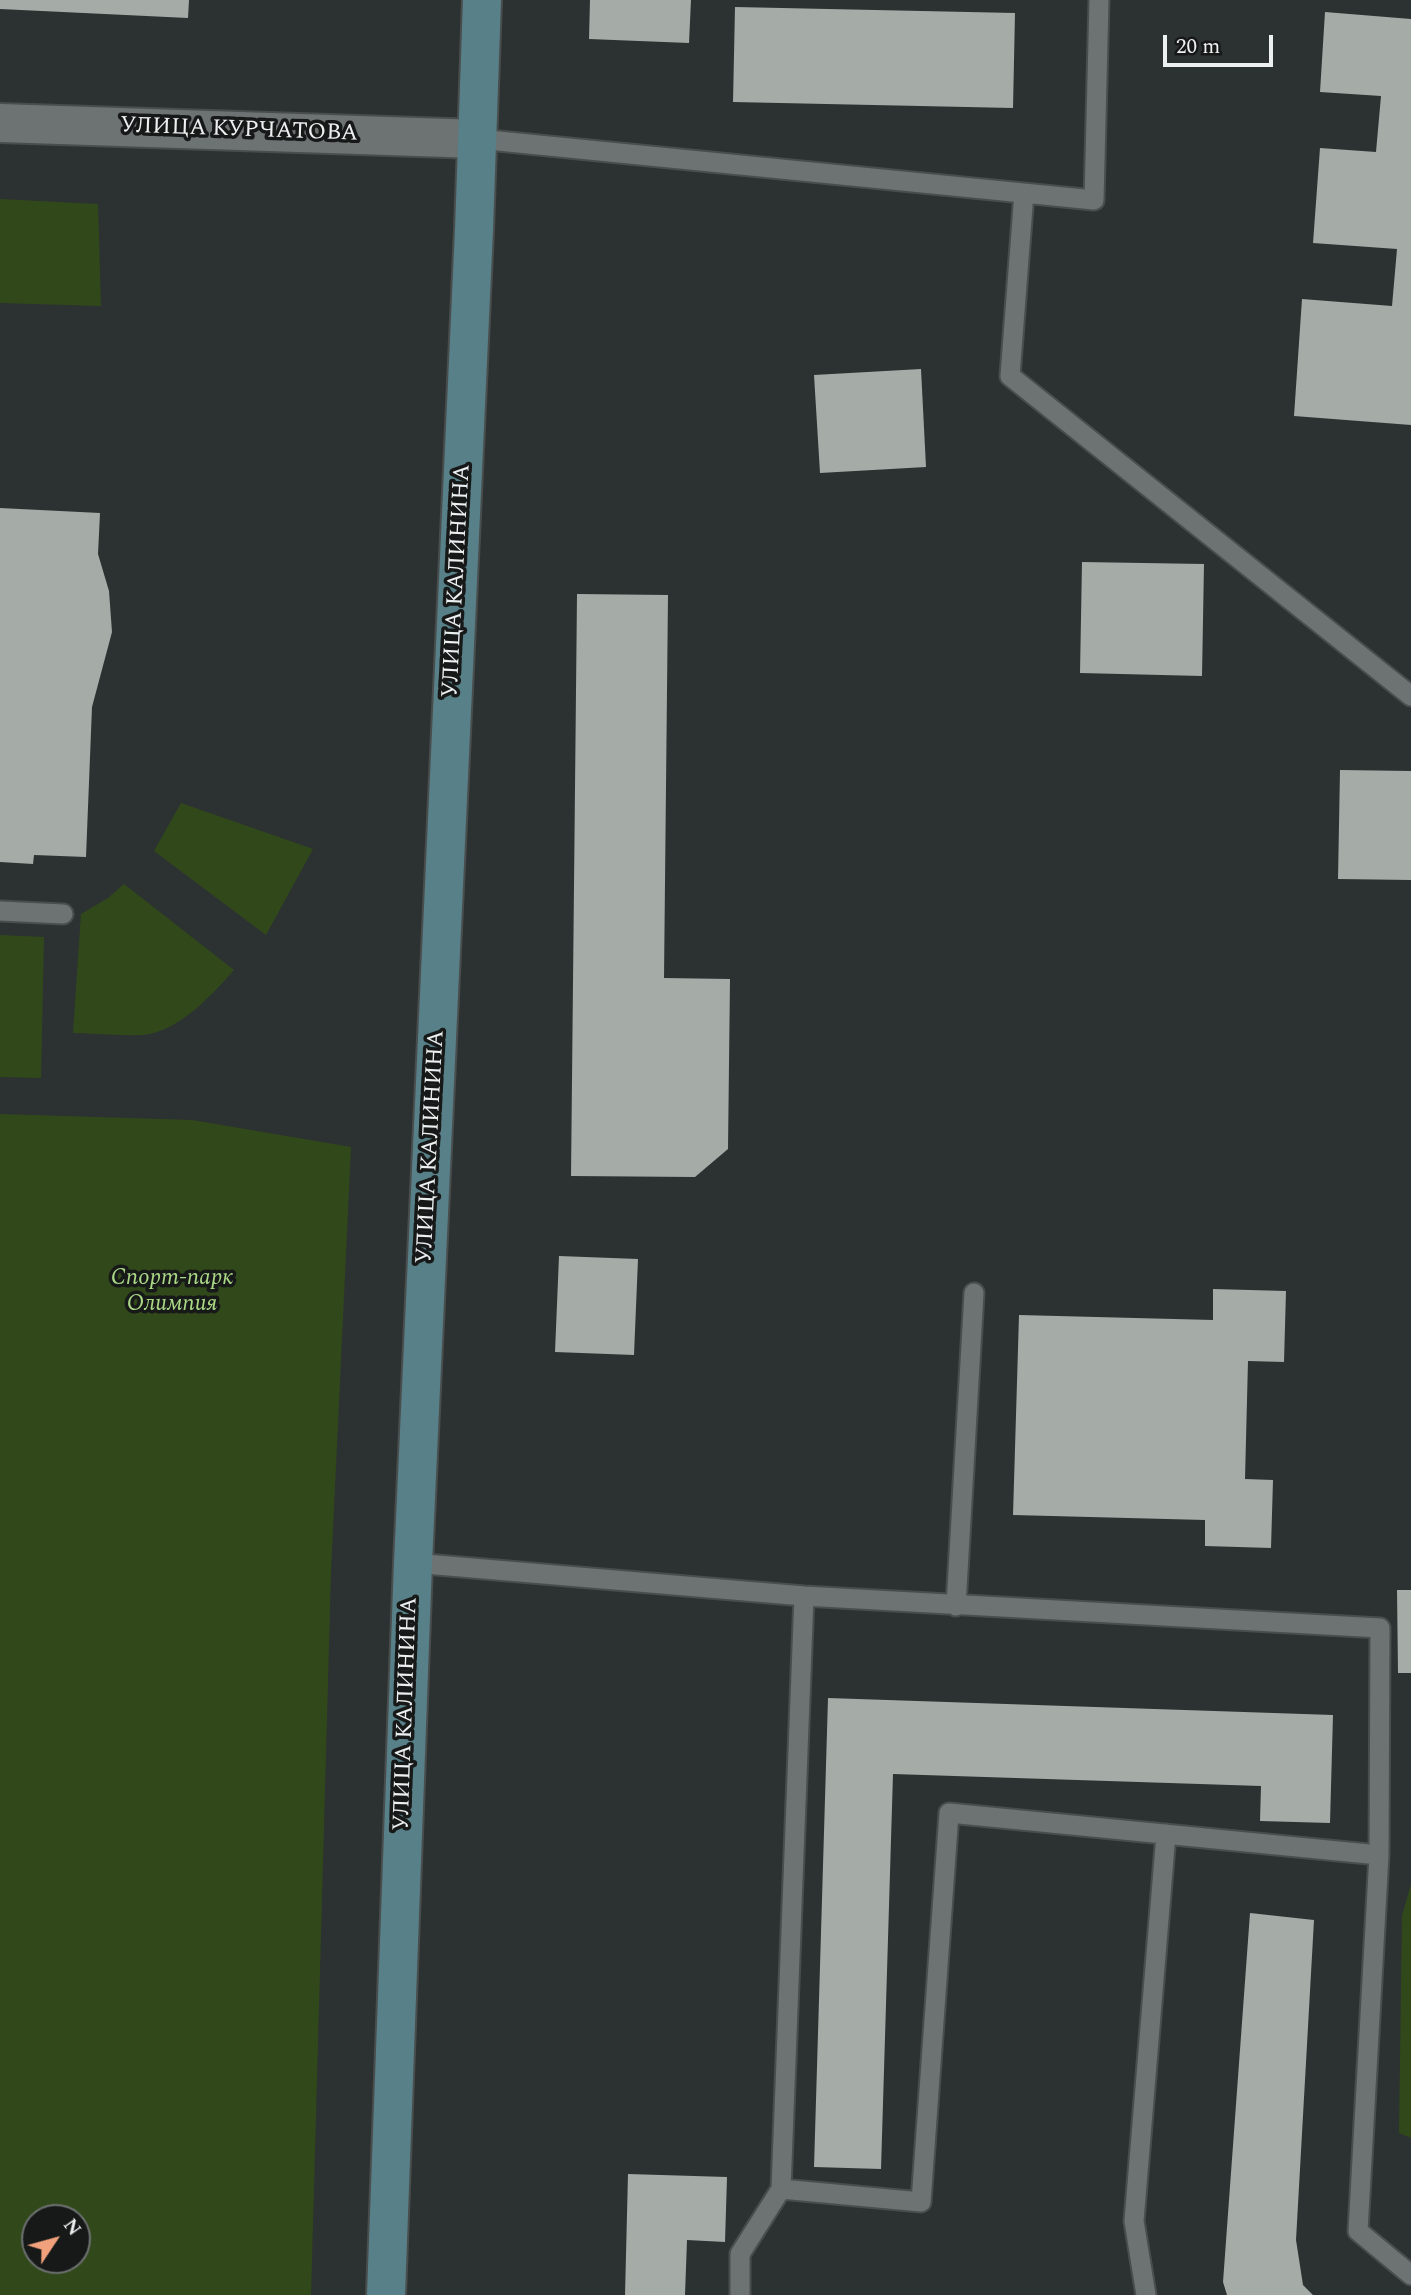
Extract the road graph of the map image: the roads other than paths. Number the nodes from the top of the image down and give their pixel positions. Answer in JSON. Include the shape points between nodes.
{"nodes":[{"id":1,"x":482,"y":0,"type":"edge"},
{"id":2,"x":1099,"y":0,"type":"edge"},
{"id":3,"x":0,"y":123,"type":"edge"},
{"id":4,"x":478,"y":139,"type":"junction"},
{"id":5,"x":1024,"y":193,"type":"junction"},
{"id":6,"x":1411,"y":696,"type":"edge"},
{"id":7,"x":0,"y":911,"type":"edge"},
{"id":8,"x":62,"y":914,"type":"dead end"},
{"id":9,"x":974,"y":1293,"type":"dead end"},
{"id":10,"x":413,"y":1563,"type":"junction"},
{"id":11,"x":804,"y":1596,"type":"junction"},
{"id":12,"x":956,"y":1606,"type":"junction"},
{"id":13,"x":1166,"y":1834,"type":"junction"},
{"id":14,"x":1379,"y":1855,"type":"junction"},
{"id":15,"x":781,"y":2189,"type":"junction"},
{"id":16,"x":1411,"y":2275,"type":"edge"},
{"id":17,"x":386,"y":2295,"type":"edge"},
{"id":18,"x":740,"y":2295,"type":"edge"},
{"id":19,"x":1146,"y":2295,"type":"edge"}],
"edges":[{"from":1,"to":4,"type":"main road","name":"УЛИЦА КАЛИНИНА"},
{"from":2,"to":5,"type":"lane","via":[[1094,200]]},
{"from":3,"to":4,"type":"street","name":"УЛИЦА КУРЧАТОВА"},
{"from":4,"to":5,"type":"lane"},
{"from":4,"to":10,"type":"main road","name":"УЛИЦА КАЛИНИНА"},
{"from":5,"to":6,"type":"lane","via":[[1010,376]]},
{"from":7,"to":8,"type":"lane"},
{"from":9,"to":12,"type":"lane"},
{"from":10,"to":11,"type":"lane"},
{"from":10,"to":17,"type":"main road","name":"УЛИЦА КАЛИНИНА"},
{"from":11,"to":12,"type":"lane"},
{"from":11,"to":15,"type":"lane"},
{"from":12,"to":14,"type":"lane","via":[[1380,1628]]},
{"from":13,"to":14,"type":"lane"},
{"from":13,"to":15,"type":"lane","via":[[949,1813],[921,2202]]},
{"from":13,"to":19,"type":"lane","via":[[1134,2221]]},
{"from":14,"to":16,"type":"lane","via":[[1358,2231]]},
{"from":15,"to":18,"type":"lane","via":[[740,2254]]}]}
